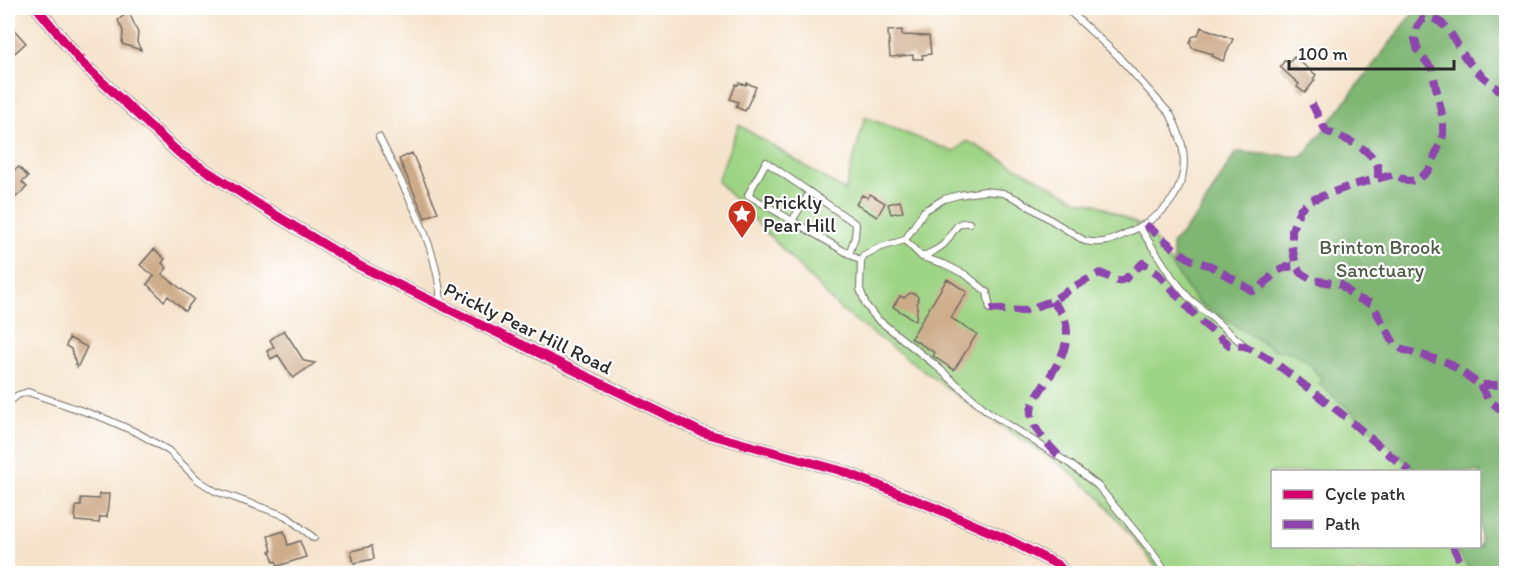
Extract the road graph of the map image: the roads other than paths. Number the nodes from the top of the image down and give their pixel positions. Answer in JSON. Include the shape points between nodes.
{"nodes":[{"id":1,"x":37,"y":8,"type":"edge"},
{"id":2,"x":1066,"y":8,"type":"edge"},
{"id":3,"x":379,"y":137,"type":"dead end"},
{"id":4,"x":810,"y":192,"type":"junction"},
{"id":5,"x":792,"y":221,"type":"junction"},
{"id":6,"x":969,"y":223,"type":"dead end"},
{"id":7,"x":1140,"y":228,"type":"junction"},
{"id":8,"x":905,"y":240,"type":"junction"},
{"id":9,"x":849,"y":254,"type":"junction"},
{"id":10,"x":922,"y":257,"type":"junction"},
{"id":11,"x":861,"y":261,"type":"junction"},
{"id":12,"x":441,"y":305,"type":"junction"},
{"id":13,"x":990,"y":309,"type":"dead end"},
{"id":14,"x":1245,"y":346,"type":"dead end"},
{"id":15,"x":8,"y":403,"type":"edge"},
{"id":16,"x":314,"y":538,"type":"dead end"},
{"id":17,"x":1066,"y":573,"type":"edge"},
{"id":18,"x":1167,"y":573,"type":"edge"}],
"edges":[{"from":1,"to":12,"type":"street","name":"Prickly Pear Hill Road","via":[[82,63],[179,153],[358,265]]},
{"from":2,"to":7,"type":"lane","via":[[1122,60],[1170,114],[1182,140],[1183,175],[1170,204]]},
{"from":3,"to":12,"type":"lane","via":[[434,257]]},
{"from":4,"to":5,"type":"lane"},
{"from":4,"to":5,"type":"lane","via":[[766,162],[748,195]]},
{"from":4,"to":9,"type":"lane","via":[[856,224]]},
{"from":5,"to":9,"type":"lane"},
{"from":6,"to":10,"type":"lane","via":[[958,224],[946,242]]},
{"from":7,"to":8,"type":"lane","via":[[1103,243],[1085,241],[1017,199],[985,191],[934,204],[924,211]]},
{"from":7,"to":14,"type":"lane","via":[[1189,298]]},
{"from":8,"to":10,"type":"lane"},
{"from":8,"to":11,"type":"lane","via":[[864,255]]},
{"from":9,"to":11,"type":"lane"},
{"from":10,"to":13,"type":"lane","via":[[966,275],[987,292]]},
{"from":11,"to":18,"type":"lane","via":[[861,289],[866,306],[876,318],[987,411],[1098,486]]},
{"from":12,"to":17,"type":"street","name":"Prickly Pear Hill Road","via":[[701,432],[842,471],[1009,540]]},
{"from":15,"to":16,"type":"lane","via":[[28,392],[106,419],[165,449],[215,491],[286,516]]}]}
